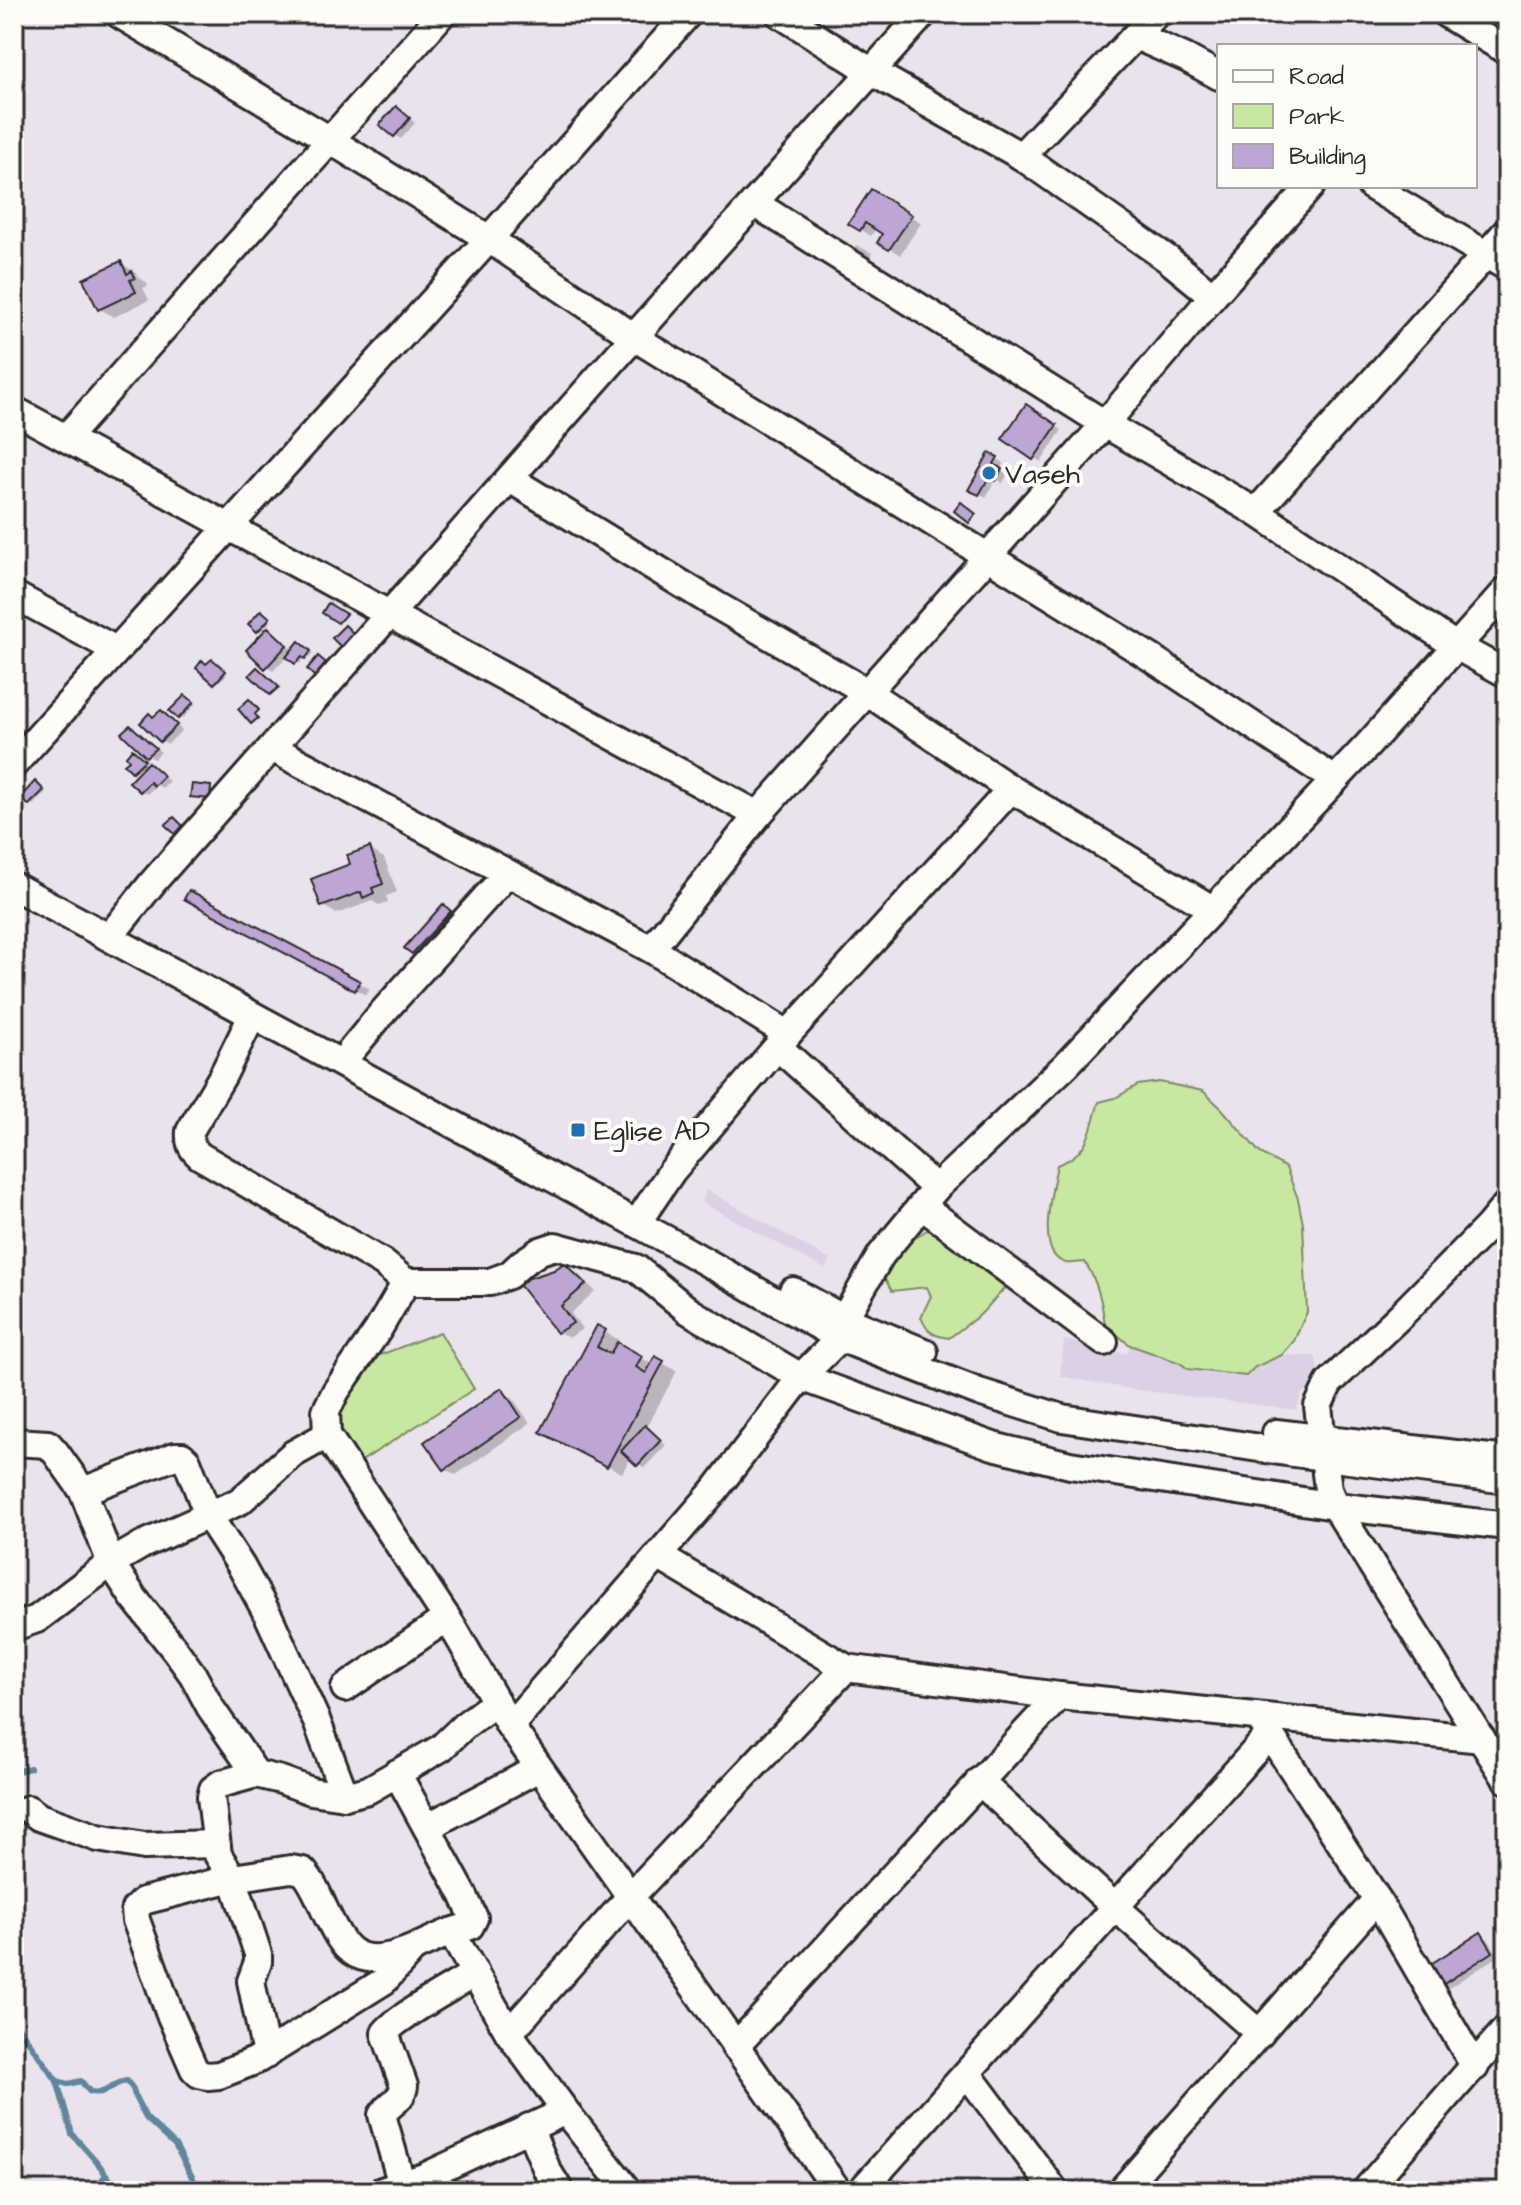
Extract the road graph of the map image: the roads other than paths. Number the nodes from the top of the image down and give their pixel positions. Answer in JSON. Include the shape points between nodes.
{"nodes":[{"id":1,"x":119,"y":14,"type":"edge"},
{"id":2,"x":442,"y":14,"type":"edge"},
{"id":3,"x":688,"y":14,"type":"edge"},
{"id":4,"x":780,"y":14,"type":"edge"},
{"id":5,"x":923,"y":14,"type":"edge"},
{"id":6,"x":1156,"y":14,"type":"edge"},
{"id":7,"x":1446,"y":14,"type":"edge"},
{"id":8,"x":1136,"y":36,"type":"junction"},
{"id":9,"x":1507,"y":51,"type":"edge"},
{"id":10,"x":872,"y":72,"type":"junction"},
{"id":11,"x":1217,"y":75,"type":"edge"},
{"id":12,"x":330,"y":140,"type":"junction"},
{"id":13,"x":1021,"y":156,"type":"junction"},
{"id":14,"x":1309,"y":188,"type":"edge"},
{"id":15,"x":1374,"y":188,"type":"edge"},
{"id":16,"x":754,"y":203,"type":"junction"},
{"id":17,"x":1507,"y":231,"type":"edge"},
{"id":18,"x":489,"y":239,"type":"junction"},
{"id":19,"x":1497,"y":261,"type":"edge"},
{"id":20,"x":1213,"y":296,"type":"junction"},
{"id":21,"x":634,"y":337,"type":"junction"},
{"id":22,"x":14,"y":410,"type":"edge"},
{"id":23,"x":1105,"y":424,"type":"junction"},
{"id":24,"x":66,"y":438,"type":"junction"},
{"id":25,"x":510,"y":479,"type":"junction"},
{"id":26,"x":1256,"y":512,"type":"junction"},
{"id":27,"x":228,"y":526,"type":"junction"},
{"id":28,"x":986,"y":556,"type":"junction"},
{"id":29,"x":1507,"y":590,"type":"edge"},
{"id":30,"x":14,"y":595,"type":"edge"},
{"id":31,"x":390,"y":615,"type":"junction"},
{"id":32,"x":1456,"y":646,"type":"junction"},
{"id":33,"x":116,"y":650,"type":"junction"},
{"id":34,"x":1507,"y":674,"type":"edge"},
{"id":35,"x":867,"y":692,"type":"junction"},
{"id":36,"x":272,"y":748,"type":"junction"},
{"id":37,"x":14,"y":764,"type":"edge"},
{"id":38,"x":1335,"y":780,"type":"junction"},
{"id":39,"x":1011,"y":789,"type":"junction"},
{"id":40,"x":758,"y":815,"type":"junction"},
{"id":41,"x":14,"y":872,"type":"edge"},
{"id":42,"x":507,"y":874,"type":"junction"},
{"id":43,"x":14,"y":886,"type":"edge"},
{"id":44,"x":1212,"y":909,"type":"junction"},
{"id":45,"x":118,"y":926,"type":"junction"},
{"id":46,"x":651,"y":949,"type":"junction"},
{"id":47,"x":252,"y":1016,"type":"junction"},
{"id":48,"x":783,"y":1041,"type":"junction"},
{"id":49,"x":350,"y":1052,"type":"junction"},
{"id":50,"x":929,"y":1197,"type":"junction"},
{"id":51,"x":1507,"y":1204,"type":"edge"},
{"id":52,"x":645,"y":1211,"type":"junction"},
{"id":53,"x":1497,"y":1229,"type":"edge"},
{"id":54,"x":406,"y":1282,"type":"junction"},
{"id":55,"x":842,"y":1328,"type":"junction"},
{"id":56,"x":1104,"y":1342,"type":"dead end"},
{"id":57,"x":801,"y":1377,"type":"junction"},
{"id":58,"x":327,"y":1435,"type":"junction"},
{"id":59,"x":14,"y":1442,"type":"edge"},
{"id":60,"x":1323,"y":1448,"type":"junction"},
{"id":61,"x":1507,"y":1460,"type":"edge"},
{"id":62,"x":1507,"y":1480,"type":"edge"},
{"id":63,"x":83,"y":1491,"type":"junction"},
{"id":64,"x":1335,"y":1506,"type":"junction"},
{"id":65,"x":208,"y":1515,"type":"junction"},
{"id":66,"x":1507,"y":1526,"type":"edge"},
{"id":67,"x":658,"y":1556,"type":"junction"},
{"id":68,"x":111,"y":1563,"type":"junction"},
{"id":69,"x":447,"y":1618,"type":"junction"},
{"id":70,"x":14,"y":1627,"type":"edge"},
{"id":71,"x":846,"y":1668,"type":"junction"},
{"id":72,"x":345,"y":1688,"type":"dead end"},
{"id":73,"x":1059,"y":1696,"type":"junction"},
{"id":74,"x":496,"y":1702,"type":"junction"},
{"id":75,"x":1264,"y":1725,"type":"junction"},
{"id":76,"x":510,"y":1726,"type":"junction"},
{"id":77,"x":1482,"y":1739,"type":"junction"},
{"id":78,"x":539,"y":1768,"type":"junction"},
{"id":79,"x":397,"y":1773,"type":"junction"},
{"id":80,"x":256,"y":1774,"type":"junction"},
{"id":81,"x":1507,"y":1780,"type":"edge"},
{"id":82,"x":979,"y":1781,"type":"junction"},
{"id":83,"x":345,"y":1796,"type":"junction"},
{"id":84,"x":28,"y":1809,"type":"dead end"},
{"id":85,"x":427,"y":1827,"type":"junction"},
{"id":86,"x":215,"y":1844,"type":"junction"},
{"id":87,"x":233,"y":1878,"type":"junction"},
{"id":88,"x":630,"y":1897,"type":"junction"},
{"id":89,"x":1377,"y":1899,"type":"junction"},
{"id":90,"x":1114,"y":1906,"type":"junction"},
{"id":91,"x":451,"y":1932,"type":"junction"},
{"id":92,"x":413,"y":1949,"type":"junction"},
{"id":93,"x":475,"y":1973,"type":"junction"},
{"id":94,"x":1507,"y":2028,"type":"edge"},
{"id":95,"x":509,"y":2033,"type":"junction"},
{"id":96,"x":1260,"y":2034,"type":"junction"},
{"id":97,"x":735,"y":2047,"type":"junction"},
{"id":98,"x":266,"y":2055,"type":"junction"},
{"id":99,"x":1475,"y":2067,"type":"junction"},
{"id":100,"x":967,"y":2073,"type":"junction"},
{"id":101,"x":563,"y":2108,"type":"junction"},
{"id":102,"x":529,"y":2127,"type":"junction"},
{"id":103,"x":392,"y":2188,"type":"edge"},
{"id":104,"x":560,"y":2191,"type":"edge"},
{"id":105,"x":628,"y":2191,"type":"edge"},
{"id":106,"x":838,"y":2191,"type":"edge"},
{"id":107,"x":861,"y":2191,"type":"edge"},
{"id":108,"x":1055,"y":2191,"type":"edge"},
{"id":109,"x":1121,"y":2191,"type":"edge"},
{"id":110,"x":1365,"y":2191,"type":"edge"}],
"edges":[{"from":1,"to":12,"type":"street"},
{"from":2,"to":12,"type":"street"},
{"from":3,"to":18,"type":"street"},
{"from":4,"to":10,"type":"street"},
{"from":5,"to":10,"type":"street"},
{"from":6,"to":8,"type":"street"},
{"from":7,"to":9,"type":"street"},
{"from":8,"to":11,"type":"street"},
{"from":8,"to":13,"type":"street"},
{"from":10,"to":13,"type":"street"},
{"from":10,"to":16,"type":"street"},
{"from":12,"to":18,"type":"street"},
{"from":12,"to":24,"type":"street"},
{"from":13,"to":20,"type":"street"},
{"from":14,"to":20,"type":"street"},
{"from":15,"to":19,"type":"street"},
{"from":16,"to":21,"type":"street"},
{"from":16,"to":23,"type":"street"},
{"from":17,"to":19,"type":"street"},
{"from":18,"to":21,"type":"street"},
{"from":18,"to":27,"type":"street"},
{"from":19,"to":26,"type":"street"},
{"from":20,"to":23,"type":"street"},
{"from":21,"to":25,"type":"street"},
{"from":21,"to":28,"type":"street"},
{"from":22,"to":24,"type":"street"},
{"from":23,"to":26,"type":"street"},
{"from":23,"to":28,"type":"street"},
{"from":24,"to":27,"type":"street"},
{"from":25,"to":31,"type":"street"},
{"from":25,"to":35,"type":"street"},
{"from":26,"to":32,"type":"street"},
{"from":27,"to":31,"type":"street"},
{"from":27,"to":33,"type":"street"},
{"from":28,"to":35,"type":"street"},
{"from":28,"to":38,"type":"street"},
{"from":29,"to":32,"type":"street"},
{"from":30,"to":33,"type":"street"},
{"from":31,"to":36,"type":"street"},
{"from":31,"to":40,"type":"street"},
{"from":32,"to":34,"type":"street"},
{"from":32,"to":38,"type":"street"},
{"from":33,"to":37,"type":"street"},
{"from":35,"to":39,"type":"street"},
{"from":35,"to":40,"type":"street"},
{"from":36,"to":42,"type":"street"},
{"from":36,"to":45,"type":"street"},
{"from":38,"to":44,"type":"street"},
{"from":39,"to":44,"type":"street"},
{"from":39,"to":48,"type":"street"},
{"from":40,"to":46,"type":"street"},
{"from":41,"to":45,"type":"street"},
{"from":42,"to":46,"type":"street"},
{"from":42,"to":49,"type":"street"},
{"from":43,"to":47,"type":"street"},
{"from":44,"to":50,"type":"street","via":[[1066,1065]]},
{"from":45,"to":49,"type":"street"},
{"from":46,"to":48,"type":"street"},
{"from":47,"to":54,"type":"street","via":[[190,1131],[191,1148]]},
{"from":47,"to":55,"type":"street"},
{"from":48,"to":50,"type":"street"},
{"from":48,"to":52,"type":"street","via":[[672,1171]]},
{"from":49,"to":52,"type":"street"},
{"from":50,"to":55,"type":"street","via":[[881,1255]]},
{"from":50,"to":56,"type":"street"},
{"from":51,"to":53,"type":"street"},
{"from":52,"to":55,"type":"street"},
{"from":53,"to":60,"type":"street","via":[[1329,1383],[1318,1406]]},
{"from":54,"to":57,"type":"street","via":[[490,1282],[555,1246],[636,1268],[689,1311]]},
{"from":54,"to":58,"type":"street","via":[[336,1391],[326,1411]]},
{"from":55,"to":57,"type":"street"},
{"from":55,"to":60,"type":"street","via":[[979,1392],[1062,1418]]},
{"from":57,"to":64,"type":"street","via":[[993,1446],[1070,1465]]},
{"from":57,"to":67,"type":"street"},
{"from":58,"to":65,"type":"street","via":[[293,1454],[240,1501]]},
{"from":58,"to":69,"type":"street"},
{"from":59,"to":63,"type":"street","via":[[48,1444]]},
{"from":60,"to":61,"type":"street"},
{"from":60,"to":62,"type":"street"},
{"from":60,"to":64,"type":"street"},
{"from":63,"to":65,"type":"street","via":[[182,1456]]},
{"from":63,"to":68,"type":"street"},
{"from":64,"to":66,"type":"street"},
{"from":64,"to":77,"type":"street"},
{"from":65,"to":68,"type":"street"},
{"from":65,"to":83,"type":"street","via":[[269,1617]]},
{"from":67,"to":71,"type":"street"},
{"from":67,"to":76,"type":"street"},
{"from":68,"to":70,"type":"street","via":[[37,1619]]},
{"from":68,"to":80,"type":"street","via":[[184,1662]]},
{"from":69,"to":72,"type":"street"},
{"from":69,"to":74,"type":"street"},
{"from":71,"to":73,"type":"street"},
{"from":71,"to":88,"type":"street"},
{"from":73,"to":75,"type":"street"},
{"from":73,"to":82,"type":"street"},
{"from":74,"to":76,"type":"street"},
{"from":74,"to":79,"type":"street","via":[[441,1748]]},
{"from":75,"to":77,"type":"street"},
{"from":75,"to":89,"type":"street"},
{"from":75,"to":90,"type":"street"},
{"from":76,"to":78,"type":"street"},
{"from":77,"to":81,"type":"street"},
{"from":78,"to":85,"type":"street"},
{"from":78,"to":88,"type":"street"},
{"from":79,"to":83,"type":"street"},
{"from":79,"to":85,"type":"street"},
{"from":80,"to":83,"type":"street"},
{"from":80,"to":86,"type":"street","via":[[213,1789]]},
{"from":82,"to":90,"type":"street"},
{"from":82,"to":97,"type":"street"},
{"from":84,"to":86,"type":"street","via":[[98,1838],[144,1846]]},
{"from":85,"to":91,"type":"street","via":[[474,1918],[470,1926]]},
{"from":86,"to":87,"type":"street"},
{"from":87,"to":92,"type":"street","via":[[303,1871],[349,1950],[378,1959]]},
{"from":87,"to":98,"type":"street","via":[[258,1954],[251,1981]]},
{"from":87,"to":98,"type":"street","via":[[143,1901],[135,1909],[136,1920],[194,2069],[219,2075]]},
{"from":88,"to":95,"type":"street"},
{"from":88,"to":97,"type":"street"},
{"from":89,"to":96,"type":"street"},
{"from":89,"to":99,"type":"street"},
{"from":90,"to":96,"type":"street"},
{"from":90,"to":100,"type":"street"},
{"from":91,"to":92,"type":"street"},
{"from":91,"to":93,"type":"street"},
{"from":92,"to":98,"type":"street","via":[[384,1981]]},
{"from":93,"to":95,"type":"street"},
{"from":93,"to":103,"type":"street","via":[[385,2033],[404,2086],[382,2115]]},
{"from":94,"to":99,"type":"street"},
{"from":95,"to":101,"type":"street"},
{"from":96,"to":109,"type":"street"},
{"from":97,"to":106,"type":"street"},
{"from":99,"to":110,"type":"street"},
{"from":100,"to":107,"type":"street"},
{"from":100,"to":108,"type":"street"},
{"from":101,"to":102,"type":"street"},
{"from":101,"to":105,"type":"street"},
{"from":102,"to":103,"type":"street"},
{"from":102,"to":104,"type":"street"}]}
